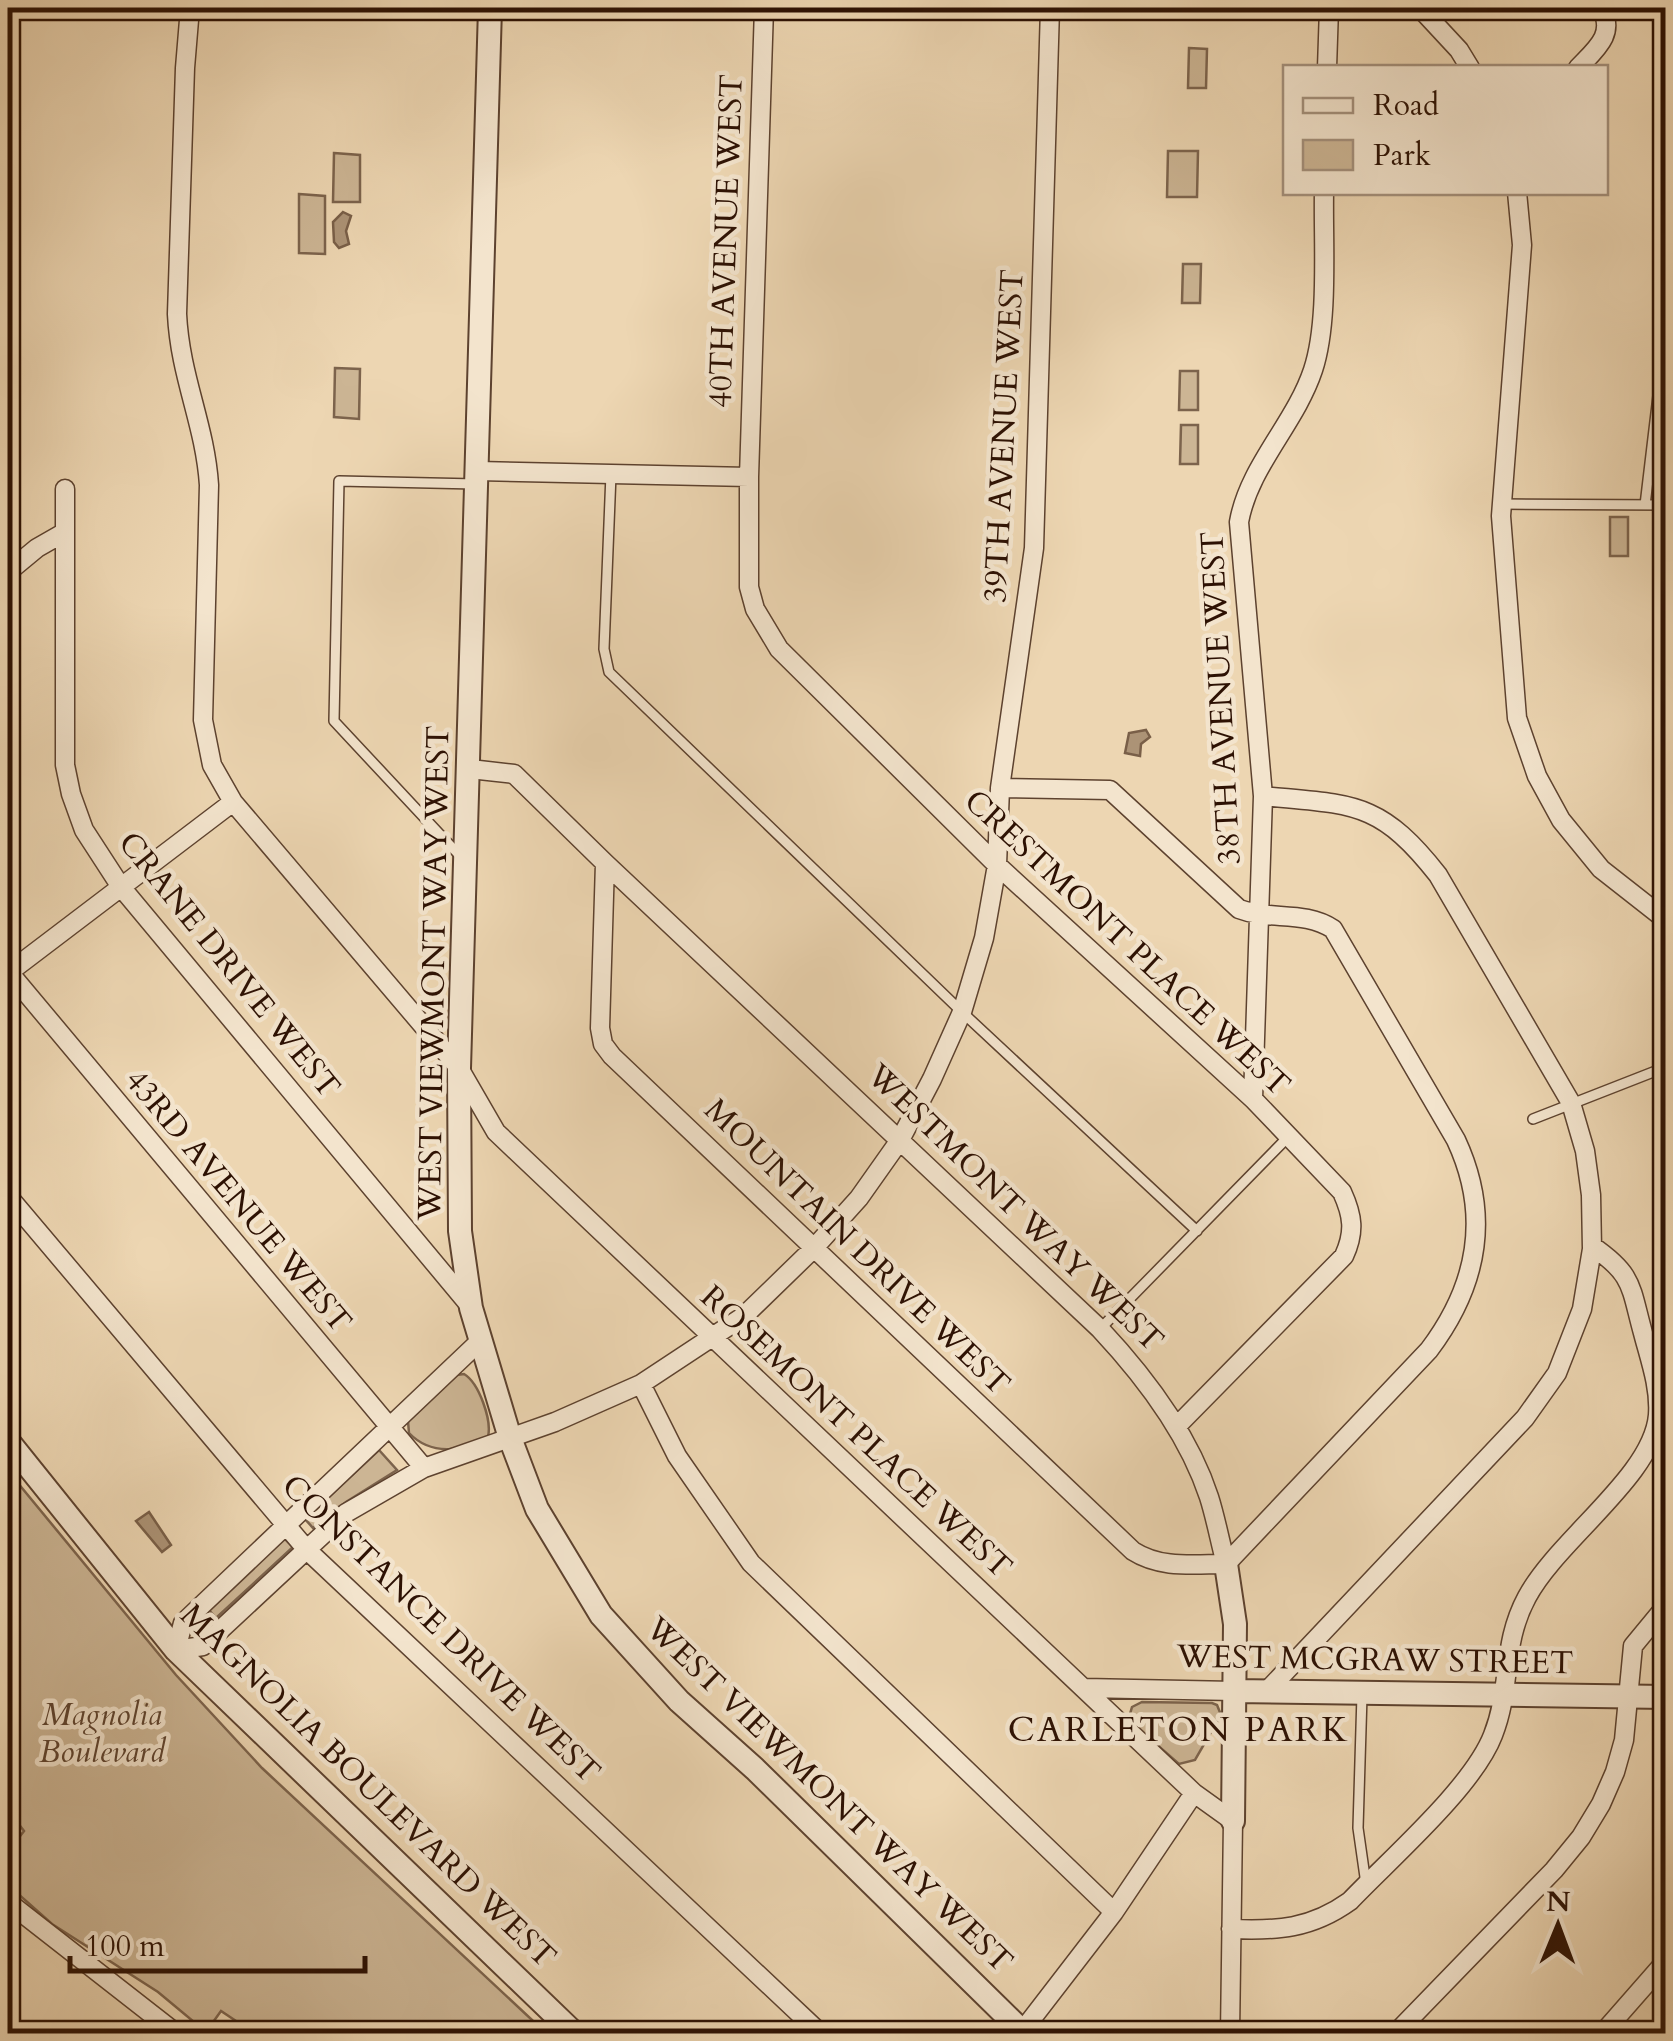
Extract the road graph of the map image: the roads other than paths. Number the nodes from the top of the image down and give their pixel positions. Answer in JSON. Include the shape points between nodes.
{"nodes":[{"id":1,"x":190,"y":8,"type":"edge"},
{"id":2,"x":490,"y":8,"type":"edge"},
{"id":3,"x":764,"y":8,"type":"edge"},
{"id":4,"x":1050,"y":8,"type":"edge"},
{"id":5,"x":1329,"y":8,"type":"edge"},
{"id":6,"x":1420,"y":8,"type":"edge"},
{"id":7,"x":1601,"y":8,"type":"edge"},
{"id":8,"x":1327,"y":65,"type":"edge"},
{"id":9,"x":1468,"y":65,"type":"edge"},
{"id":10,"x":1581,"y":65,"type":"edge"},
{"id":11,"x":1324,"y":195,"type":"edge"},
{"id":12,"x":1518,"y":195,"type":"edge"},
{"id":13,"x":1666,"y":214,"type":"edge"},
{"id":14,"x":612,"y":474,"type":"junction"},
{"id":15,"x":749,"y":476,"type":"junction"},
{"id":16,"x":478,"y":478,"type":"junction"},
{"id":17,"x":65,"y":489,"type":"dead end"},
{"id":18,"x":1502,"y":504,"type":"junction"},
{"id":19,"x":1644,"y":505,"type":"junction"},
{"id":20,"x":1666,"y":505,"type":"edge"},
{"id":21,"x":65,"y":532,"type":"junction"},
{"id":22,"x":8,"y":572,"type":"edge"},
{"id":23,"x":470,"y":768,"type":"junction"},
{"id":24,"x":1000,"y":788,"type":"junction"},
{"id":25,"x":1263,"y":796,"type":"junction"},
{"id":26,"x":234,"y":802,"type":"junction"},
{"id":27,"x":605,"y":862,"type":"junction"},
{"id":28,"x":467,"y":863,"type":"junction"},
{"id":29,"x":997,"y":865,"type":"junction"},
{"id":30,"x":121,"y":888,"type":"junction"},
{"id":31,"x":1259,"y":916,"type":"junction"},
{"id":32,"x":1666,"y":920,"type":"edge"},
{"id":33,"x":8,"y":972,"type":"edge"},
{"id":34,"x":962,"y":1012,"type":"junction"},
{"id":35,"x":1666,"y":1067,"type":"edge"},
{"id":36,"x":459,"y":1068,"type":"junction"},
{"id":37,"x":1252,"y":1099,"type":"junction"},
{"id":38,"x":1570,"y":1103,"type":"junction"},
{"id":39,"x":1533,"y":1118,"type":"dead end"},
{"id":40,"x":1288,"y":1136,"type":"junction"},
{"id":41,"x":900,"y":1140,"type":"junction"},
{"id":42,"x":8,"y":1196,"type":"edge"},
{"id":43,"x":1197,"y":1231,"type":"junction"},
{"id":44,"x":1592,"y":1246,"type":"junction"},
{"id":45,"x":814,"y":1248,"type":"junction"},
{"id":46,"x":471,"y":1308,"type":"junction"},
{"id":47,"x":1100,"y":1329,"type":"junction"},
{"id":48,"x":710,"y":1336,"type":"junction"},
{"id":49,"x":480,"y":1342,"type":"junction"},
{"id":50,"x":641,"y":1384,"type":"junction"},
{"id":51,"x":1176,"y":1427,"type":"junction"},
{"id":52,"x":390,"y":1428,"type":"junction"},
{"id":53,"x":510,"y":1438,"type":"junction"},
{"id":54,"x":8,"y":1441,"type":"edge"},
{"id":55,"x":424,"y":1468,"type":"junction"},
{"id":56,"x":286,"y":1525,"type":"junction"},
{"id":57,"x":307,"y":1550,"type":"junction"},
{"id":58,"x":1226,"y":1564,"type":"junction"},
{"id":59,"x":1666,"y":1606,"type":"edge"},
{"id":60,"x":176,"y":1650,"type":"junction"},
{"id":61,"x":1084,"y":1688,"type":"junction"},
{"id":62,"x":1234,"y":1691,"type":"junction"},
{"id":63,"x":1267,"y":1691,"type":"junction"},
{"id":64,"x":1362,"y":1692,"type":"junction"},
{"id":65,"x":1505,"y":1695,"type":"junction"},
{"id":66,"x":1627,"y":1697,"type":"junction"},
{"id":67,"x":1666,"y":1698,"type":"edge"},
{"id":68,"x":1194,"y":1793,"type":"junction"},
{"id":69,"x":1233,"y":1820,"type":"junction"},
{"id":70,"x":1366,"y":1884,"type":"junction"},
{"id":71,"x":8,"y":1902,"type":"edge"},
{"id":72,"x":1114,"y":1912,"type":"junction"},
{"id":73,"x":1231,"y":1929,"type":"junction"},
{"id":74,"x":1666,"y":1962,"type":"edge"},
{"id":75,"x":1022,"y":2033,"type":"edge"},
{"id":76,"x":177,"y":2034,"type":"edge"},
{"id":77,"x":575,"y":2034,"type":"edge"},
{"id":78,"x":821,"y":2034,"type":"edge"},
{"id":79,"x":1230,"y":2034,"type":"edge"},
{"id":80,"x":1394,"y":2034,"type":"edge"},
{"id":81,"x":1602,"y":2034,"type":"edge"}],
"edges":[{"from":1,"to":26,"type":"street","name":"ROSEMONT PLACE WEST","via":[[179,352],[207,451],[205,743]]},
{"from":2,"to":16,"type":"street","name":"WEST VIEWMONT WAY WEST"},
{"from":3,"to":15,"type":"street","name":"40TH AVENUE WEST"},
{"from":4,"to":24,"type":"street","name":"39TH AVENUE WEST","via":[[1034,548]]},
{"from":5,"to":8,"type":"street"},
{"from":6,"to":9,"type":"street"},
{"from":7,"to":10,"type":"street","via":[[1607,32]]},
{"from":11,"to":25,"type":"street","name":"38TH AVENUE WEST","via":[[1314,368],[1250,488],[1240,522]]},
{"from":12,"to":18,"type":"street","via":[[1522,245]]},
{"from":13,"to":19,"type":"lane","via":[[1661,371]]},
{"from":14,"to":15,"type":"street"},
{"from":14,"to":16,"type":"street"},
{"from":14,"to":34,"type":"lane","via":[[604,650],[609,672]]},
{"from":15,"to":29,"type":"street","name":"CRESTMONT PLACE WEST","via":[[749,587],[766,631]]},
{"from":16,"to":23,"type":"street","name":"WEST VIEWMONT WAY WEST"},
{"from":16,"to":28,"type":"lane","via":[[339,480],[334,721]]},
{"from":17,"to":21,"type":"street","name":"CRANE DRIVE WEST"},
{"from":18,"to":19,"type":"lane"},
{"from":18,"to":32,"type":"street","via":[[1517,718],[1537,776],[1560,820],[1601,870]]},
{"from":19,"to":20,"type":"lane"},
{"from":21,"to":22,"type":"street"},
{"from":21,"to":30,"type":"street","name":"CRANE DRIVE WEST","via":[[65,765],[84,830]]},
{"from":23,"to":27,"type":"street","name":"WESTMONT WAY WEST","via":[[514,774]]},
{"from":23,"to":28,"type":"street","name":"WEST VIEWMONT WAY WEST"},
{"from":24,"to":29,"type":"street","name":"39TH AVENUE WEST"},
{"from":24,"to":31,"type":"street","via":[[1110,790],[1239,908]]},
{"from":25,"to":31,"type":"street","name":"38TH AVENUE WEST"},
{"from":25,"to":38,"type":"street","via":[[1352,806],[1410,840],[1438,876]]},
{"from":26,"to":30,"type":"street"},
{"from":26,"to":36,"type":"street","name":"ROSEMONT PLACE WEST"},
{"from":27,"to":41,"type":"street","name":"WESTMONT WAY WEST"},
{"from":27,"to":45,"type":"street","name":"MOUNTAIN DRIVE WEST","via":[[603,1044]]},
{"from":28,"to":36,"type":"street","name":"WEST VIEWMONT WAY WEST"},
{"from":29,"to":34,"type":"street","name":"39TH AVENUE WEST"},
{"from":29,"to":37,"type":"street","name":"CRESTMONT PLACE WEST"},
{"from":30,"to":33,"type":"street"},
{"from":30,"to":46,"type":"street","name":"CRANE DRIVE WEST"},
{"from":31,"to":37,"type":"street","name":"38TH AVENUE WEST"},
{"from":31,"to":58,"type":"street","via":[[1319,920],[1333,928],[1458,1145],[1475,1197],[1476,1226],[1462,1301],[1450,1322]]},
{"from":33,"to":52,"type":"street","name":"43RD AVENUE WEST"},
{"from":34,"to":41,"type":"street","name":"39TH AVENUE WEST"},
{"from":34,"to":43,"type":"lane"},
{"from":35,"to":38,"type":"lane"},
{"from":36,"to":46,"type":"street","name":"WEST VIEWMONT WAY WEST","via":[[460,1231]]},
{"from":36,"to":48,"type":"street","name":"ROSEMONT PLACE WEST","via":[[496,1132]]},
{"from":37,"to":40,"type":"street","name":"CRESTMONT PLACE WEST"},
{"from":38,"to":39,"type":"lane"},
{"from":38,"to":44,"type":"street","via":[[1586,1151]]},
{"from":40,"to":43,"type":"lane"},
{"from":40,"to":51,"type":"street","name":"CRESTMONT PLACE WEST","via":[[1342,1192],[1351,1211],[1351,1241],[1344,1256]]},
{"from":41,"to":45,"type":"street","name":"39TH AVENUE WEST"},
{"from":41,"to":47,"type":"street","name":"WESTMONT WAY WEST"},
{"from":42,"to":56,"type":"street","name":"CONSTANCE DRIVE WEST"},
{"from":43,"to":47,"type":"lane"},
{"from":44,"to":63,"type":"street","via":[[1582,1309],[1558,1373],[1525,1418]]},
{"from":44,"to":65,"type":"street","via":[[1626,1273],[1654,1372],[1658,1418],[1643,1459],[1549,1562],[1526,1598],[1509,1639]]},
{"from":45,"to":48,"type":"street","name":"39TH AVENUE WEST","via":[[744,1316]]},
{"from":45,"to":58,"type":"street","name":"MOUNTAIN DRIVE WEST","via":[[1133,1552],[1166,1564]]},
{"from":46,"to":49,"type":"street","name":"WEST VIEWMONT WAY WEST"},
{"from":47,"to":51,"type":"street","name":"WESTMONT WAY WEST"},
{"from":48,"to":50,"type":"street","name":"39TH AVENUE WEST"},
{"from":48,"to":61,"type":"street","name":"ROSEMONT PLACE WEST"},
{"from":49,"to":52,"type":"street"},
{"from":49,"to":53,"type":"street","name":"WEST VIEWMONT WAY WEST"},
{"from":50,"to":53,"type":"street","name":"39TH AVENUE WEST"},
{"from":50,"to":72,"type":"street","via":[[677,1456],[751,1563]]},
{"from":51,"to":58,"type":"street","name":"WESTMONT WAY WEST","via":[[1208,1495]]},
{"from":52,"to":55,"type":"street","name":"43RD AVENUE WEST"},
{"from":52,"to":56,"type":"street"},
{"from":53,"to":55,"type":"street","name":"39TH AVENUE WEST"},
{"from":53,"to":75,"type":"street","name":"WEST VIEWMONT WAY WEST","via":[[538,1509],[601,1614],[679,1701]]},
{"from":54,"to":60,"type":"street","name":"MAGNOLIA BOULEVARD WEST"},
{"from":55,"to":57,"type":"street","name":"39TH AVENUE WEST","via":[[366,1498]]},
{"from":56,"to":57,"type":"street","name":"CONSTANCE DRIVE WEST"},
{"from":56,"to":60,"type":"street","via":[[183,1622]]},
{"from":57,"to":60,"type":"street","name":"39TH AVENUE WEST","via":[[203,1646]]},
{"from":57,"to":78,"type":"street","name":"CONSTANCE DRIVE WEST"},
{"from":58,"to":62,"type":"street","name":"WESTMONT WAY WEST"},
{"from":59,"to":66,"type":"street","via":[[1634,1646]]},
{"from":60,"to":77,"type":"street","name":"MAGNOLIA BOULEVARD WEST"},
{"from":61,"to":62,"type":"street","name":"WEST MCGRAW STREET"},
{"from":61,"to":68,"type":"street","name":"ROSEMONT PLACE WEST"},
{"from":62,"to":63,"type":"street","name":"WEST MCGRAW STREET"},
{"from":62,"to":69,"type":"street","name":"WESTMONT WAY WEST"},
{"from":63,"to":64,"type":"street","name":"WEST MCGRAW STREET"},
{"from":64,"to":65,"type":"street","name":"WEST MCGRAW STREET"},
{"from":64,"to":70,"type":"lane","via":[[1358,1828]]},
{"from":65,"to":66,"type":"street","name":"WEST MCGRAW STREET"},
{"from":65,"to":70,"type":"street","via":[[1478,1767]]},
{"from":66,"to":67,"type":"street","name":"WEST MCGRAW STREET"},
{"from":66,"to":80,"type":"street","via":[[1615,1772],[1581,1837]]},
{"from":68,"to":69,"type":"street","name":"ROSEMONT PLACE WEST"},
{"from":68,"to":72,"type":"street"},
{"from":69,"to":73,"type":"street","name":"WESTMONT WAY WEST"},
{"from":70,"to":73,"type":"street","via":[[1328,1917],[1308,1925]]},
{"from":71,"to":76,"type":"street"},
{"from":72,"to":75,"type":"street"},
{"from":73,"to":79,"type":"street","name":"WESTMONT WAY WEST"},
{"from":74,"to":81,"type":"street"}]}
